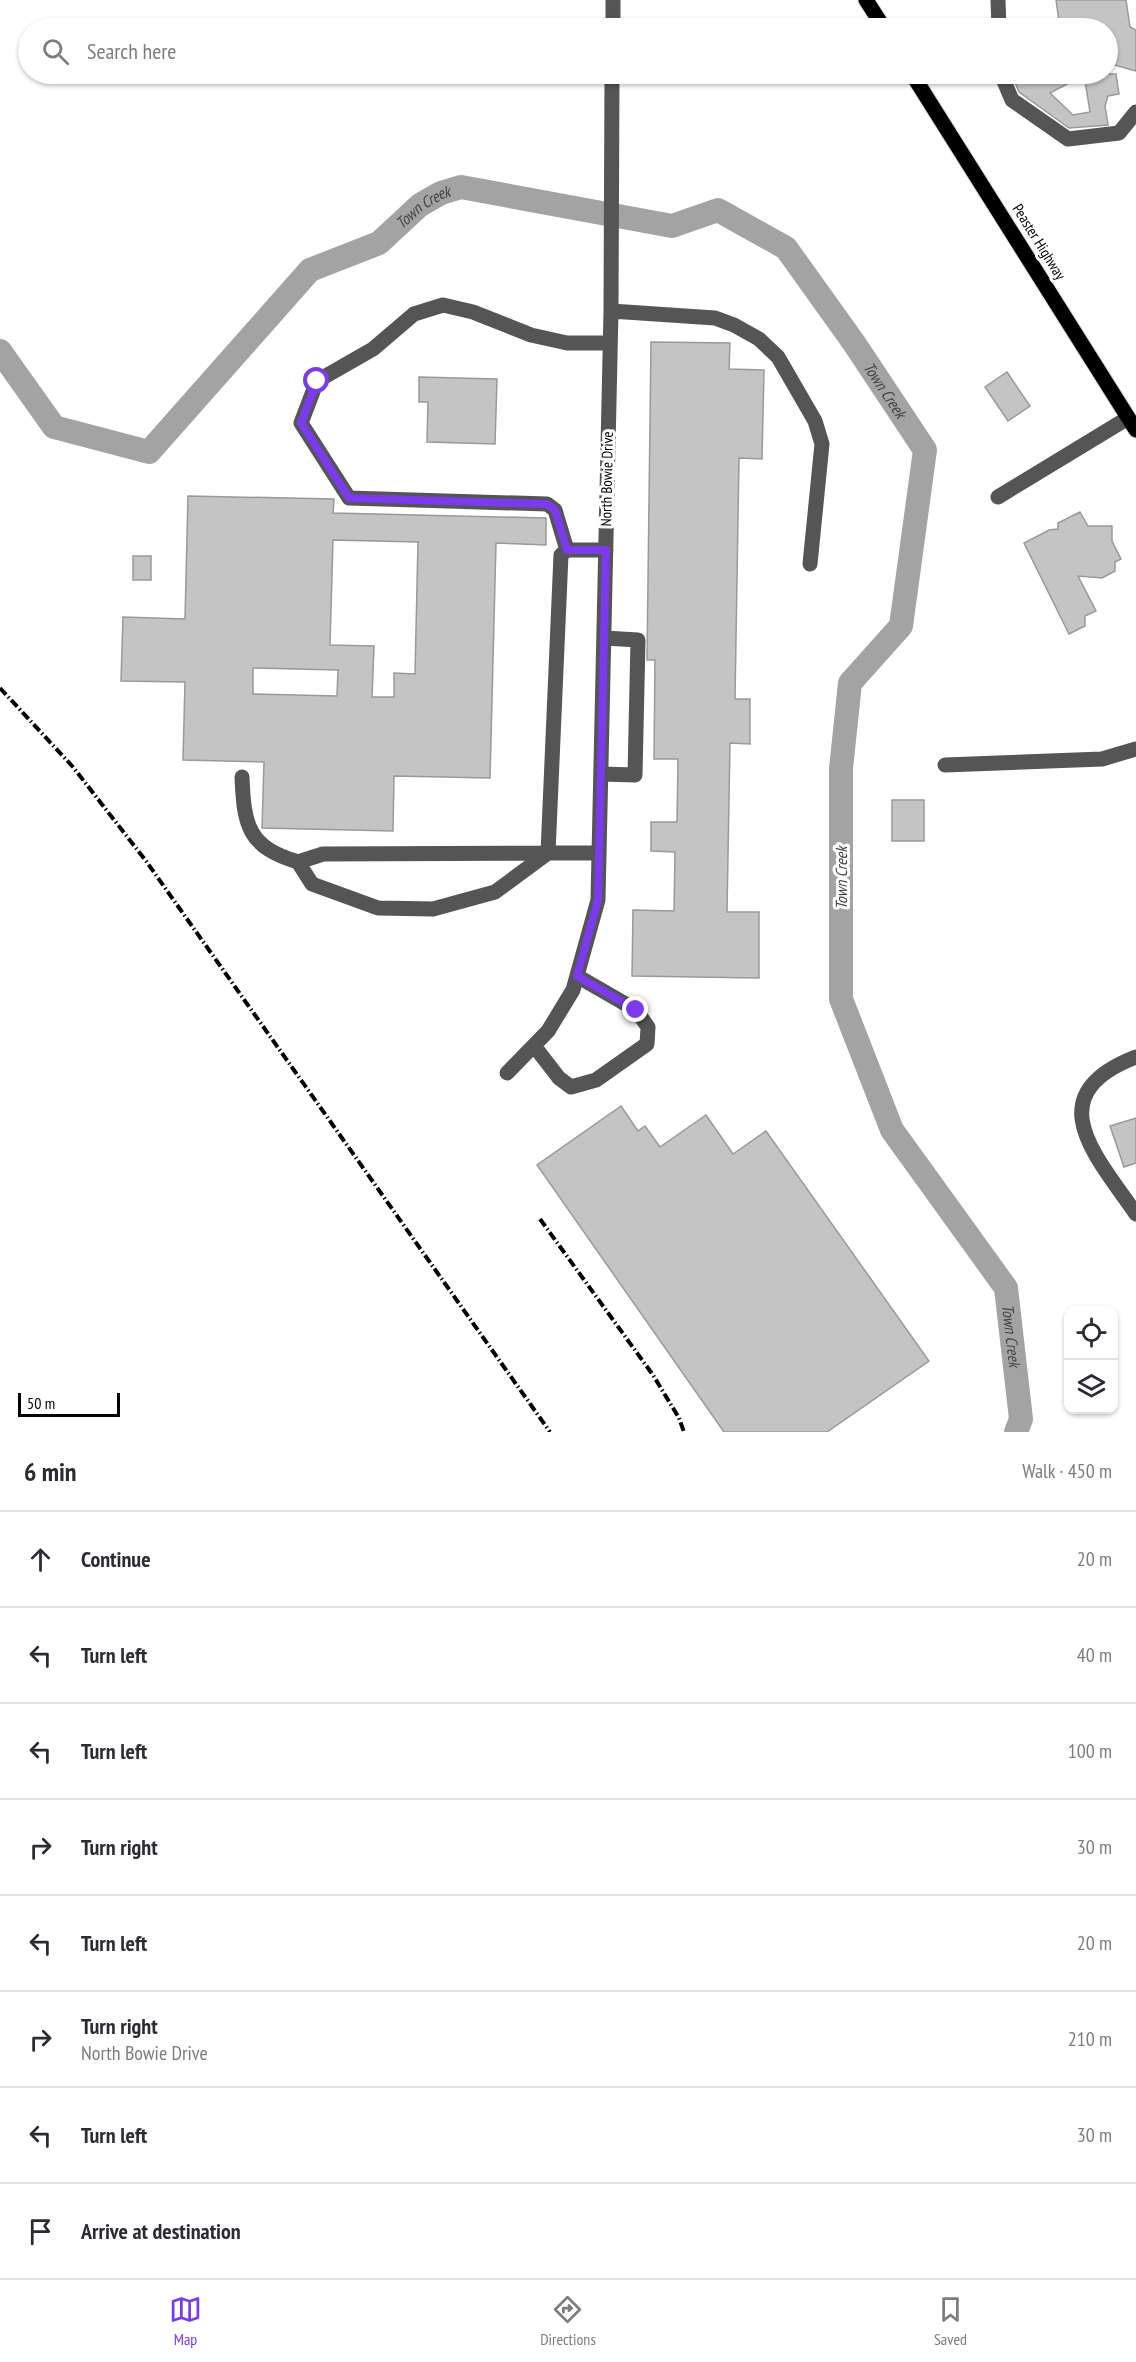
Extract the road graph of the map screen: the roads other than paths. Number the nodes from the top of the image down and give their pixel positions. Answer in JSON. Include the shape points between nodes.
{"nodes":[{"id":1,"x":614,"y":0,"type":"edge"},
{"id":2,"x":866,"y":0,"type":"edge"},
{"id":3,"x":998,"y":0,"type":"edge"},
{"id":4,"x":613,"y":18,"type":"edge"},
{"id":5,"x":878,"y":18,"type":"edge"},
{"id":6,"x":999,"y":18,"type":"edge"},
{"id":7,"x":612,"y":84,"type":"edge"},
{"id":8,"x":918,"y":84,"type":"edge"},
{"id":9,"x":1005,"y":84,"type":"edge"},
{"id":10,"x":1136,"y":112,"type":"edge"},
{"id":11,"x":611,"y":311,"type":"junction"},
{"id":12,"x":610,"y":343,"type":"junction"},
{"id":13,"x":1132,"y":424,"type":"edge"},
{"id":14,"x":998,"y":497,"type":"dead end"},
{"id":15,"x":567,"y":550,"type":"junction"},
{"id":16,"x":606,"y":550,"type":"junction"},
{"id":17,"x":810,"y":564,"type":"dead end"},
{"id":18,"x":604,"y":638,"type":"junction"},
{"id":19,"x":1136,"y":748,"type":"edge"},
{"id":20,"x":945,"y":765,"type":"dead end"},
{"id":21,"x":601,"y":774,"type":"junction"},
{"id":22,"x":242,"y":777,"type":"dead end"},
{"id":23,"x":548,"y":853,"type":"junction"},
{"id":24,"x":599,"y":853,"type":"junction"},
{"id":25,"x":298,"y":862,"type":"junction"},
{"id":26,"x":577,"y":976,"type":"junction"},
{"id":27,"x":535,"y":1047,"type":"junction"},
{"id":28,"x":1136,"y":1057,"type":"edge"},
{"id":29,"x":507,"y":1073,"type":"dead end"},
{"id":30,"x":1136,"y":1214,"type":"edge"}],
"edges":[{"from":1,"to":4,"type":"street"},
{"from":2,"to":5,"type":"main road"},
{"from":3,"to":6,"type":"street"},
{"from":7,"to":11,"type":"street","name":"North Bowie Drive"},
{"from":8,"to":13,"type":"main road","name":"Peaster Highway"},
{"from":9,"to":10,"type":"street","via":[[1012,100],[1068,139],[1119,133]]},
{"from":11,"to":12,"type":"street","name":"North Bowie Drive"},
{"from":11,"to":17,"type":"street","via":[[715,318],[759,339],[778,357],[815,421],[822,444]]},
{"from":12,"to":15,"type":"street","via":[[567,343],[531,335],[473,312],[443,305],[414,314],[373,349],[317,381],[301,423],[349,498],[547,504],[555,510]]},
{"from":12,"to":16,"type":"street","name":"North Bowie Drive"},
{"from":13,"to":14,"type":"street"},
{"from":15,"to":16,"type":"street"},
{"from":15,"to":23,"type":"street","via":[[561,555]]},
{"from":16,"to":18,"type":"street","name":"North Bowie Drive"},
{"from":18,"to":21,"type":"street","name":"North Bowie Drive"},
{"from":18,"to":21,"type":"street","via":[[638,639],[635,775]]},
{"from":19,"to":20,"type":"street","via":[[1102,759]]},
{"from":21,"to":24,"type":"street","name":"North Bowie Drive"},
{"from":22,"to":25,"type":"street","via":[[249,828],[261,844]]},
{"from":23,"to":24,"type":"street"},
{"from":23,"to":25,"type":"street","via":[[322,854]]},
{"from":23,"to":25,"type":"street","via":[[495,892],[433,909],[378,908],[312,884]]},
{"from":24,"to":26,"type":"street","name":"North Bowie Drive","via":[[598,900]]},
{"from":26,"to":27,"type":"street","name":"North Bowie Drive","via":[[573,990]]},
{"from":26,"to":27,"type":"street","via":[[636,1010],[648,1027],[647,1044],[596,1080],[571,1087]]},
{"from":27,"to":29,"type":"street","name":"North Bowie Drive"},
{"from":28,"to":30,"type":"street","via":[[1099,1075],[1085,1094],[1082,1112],[1084,1131],[1094,1154]]}]}
